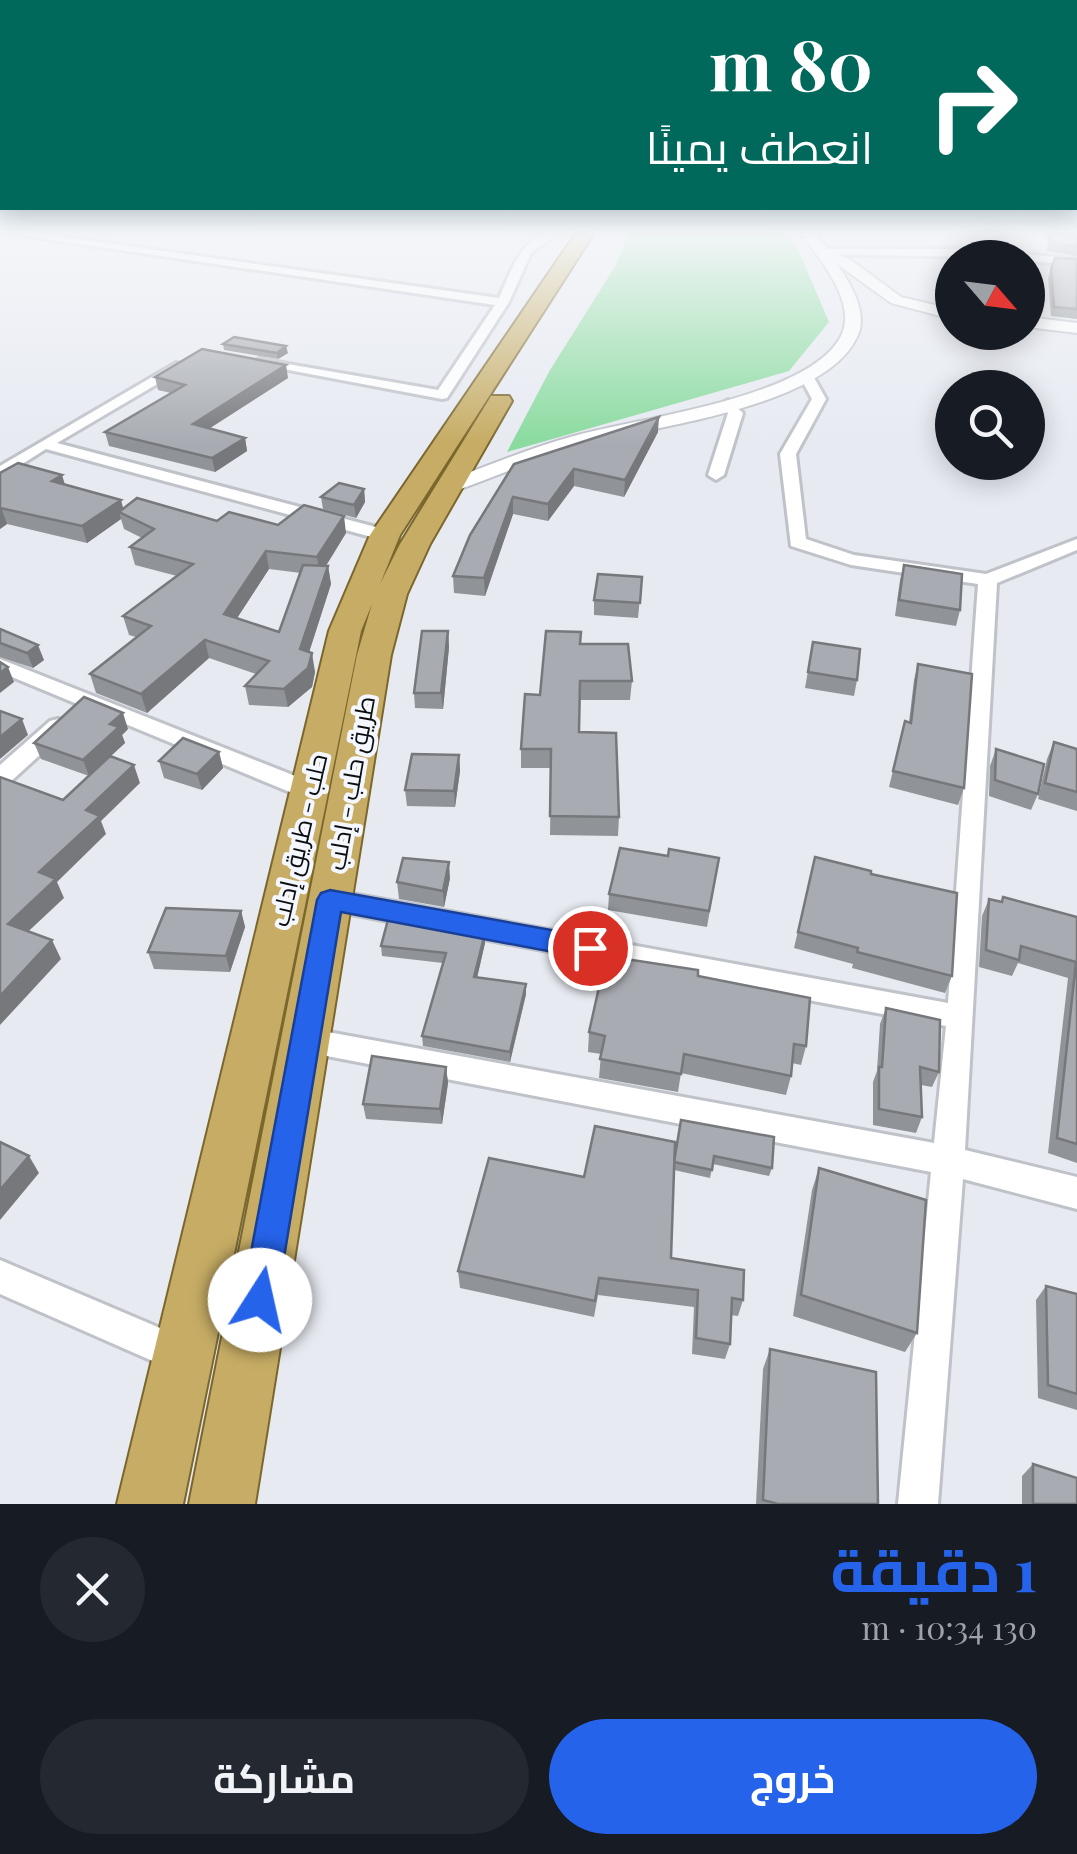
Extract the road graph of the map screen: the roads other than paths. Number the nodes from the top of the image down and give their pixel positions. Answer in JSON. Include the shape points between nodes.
{"nodes":[{"id":1,"x":502,"y":303,"type":"edge"},
{"id":2,"x":533,"y":303,"type":"edge"},
{"id":3,"x":563,"y":303,"type":"edge"},
{"id":4,"x":847,"y":303,"type":"edge"},
{"id":5,"x":909,"y":303,"type":"edge"},
{"id":6,"x":935,"y":310,"type":"edge"},
{"id":7,"x":1045,"y":324,"type":"edge"},
{"id":8,"x":1077,"y":328,"type":"edge"},
{"id":9,"x":201,"y":354,"type":"edge"},
{"id":10,"x":238,"y":360,"type":"edge"},
{"id":11,"x":807,"y":377,"type":"junction"},
{"id":12,"x":728,"y":404,"type":"junction"},
{"id":13,"x":44,"y":444,"type":"junction"},
{"id":14,"x":0,"y":473,"type":"edge"},
{"id":15,"x":716,"y":475,"type":"dead end"},
{"id":16,"x":451,"y":486,"type":"junction"},
{"id":17,"x":385,"y":535,"type":"junction"},
{"id":18,"x":1077,"y":544,"type":"edge"},
{"id":19,"x":988,"y":580,"type":"junction"},
{"id":20,"x":0,"y":665,"type":"edge"},
{"id":21,"x":86,"y":700,"type":"junction"},
{"id":22,"x":0,"y":778,"type":"edge"},
{"id":23,"x":310,"y":791,"type":"junction"},
{"id":24,"x":330,"y":900,"type":"junction"},
{"id":25,"x":962,"y":1016,"type":"junction"},
{"id":26,"x":306,"y":1040,"type":"junction"},
{"id":27,"x":948,"y":1161,"type":"junction"},
{"id":28,"x":1077,"y":1194,"type":"edge"},
{"id":29,"x":0,"y":1276,"type":"edge"},
{"id":30,"x":182,"y":1356,"type":"junction"},
{"id":31,"x":150,"y":1504,"type":"edge"},
{"id":32,"x":222,"y":1504,"type":"edge"},
{"id":33,"x":918,"y":1504,"type":"edge"}],
"edges":[{"from":1,"to":10,"type":"street","via":[[442,396]]},
{"from":2,"to":17,"type":"highway","name":"حلب - طريق إدلب"},
{"from":3,"to":16,"type":"highway","name":"طريق حلب - إدلب"},
{"from":4,"to":11,"type":"street","via":[[853,324],[845,346]]},
{"from":5,"to":6,"type":"street"},
{"from":7,"to":8,"type":"street"},
{"from":9,"to":13,"type":"street"},
{"from":11,"to":12,"type":"street"},
{"from":11,"to":19,"type":"street","via":[[818,399],[788,454],[798,542],[851,560]]},
{"from":12,"to":15,"type":"street","via":[[736,413]]},
{"from":12,"to":16,"type":"street","via":[[582,439]]},
{"from":13,"to":14,"type":"street"},
{"from":13,"to":17,"type":"street"},
{"from":16,"to":24,"type":"highway","name":"طريق حلب - إدلب","via":[[391,594]]},
{"from":17,"to":23,"type":"highway","name":"حلب - طريق إدلب","via":[[345,631]]},
{"from":18,"to":19,"type":"street"},
{"from":19,"to":25,"type":"street"},
{"from":20,"to":21,"type":"street"},
{"from":21,"to":22,"type":"street"},
{"from":21,"to":23,"type":"street"},
{"from":23,"to":30,"type":"highway","name":"حلب - طريق إدلب"},
{"from":24,"to":25,"type":"street"},
{"from":24,"to":26,"type":"highway","name":"طريق حلب - إدلب"},
{"from":25,"to":27,"type":"street"},
{"from":26,"to":27,"type":"street"},
{"from":26,"to":32,"type":"highway","name":"طريق حلب - إدلب"},
{"from":27,"to":28,"type":"street"},
{"from":27,"to":33,"type":"street"},
{"from":29,"to":30,"type":"street"},
{"from":30,"to":31,"type":"highway","name":"حلب - طريق إدلب"}]}
